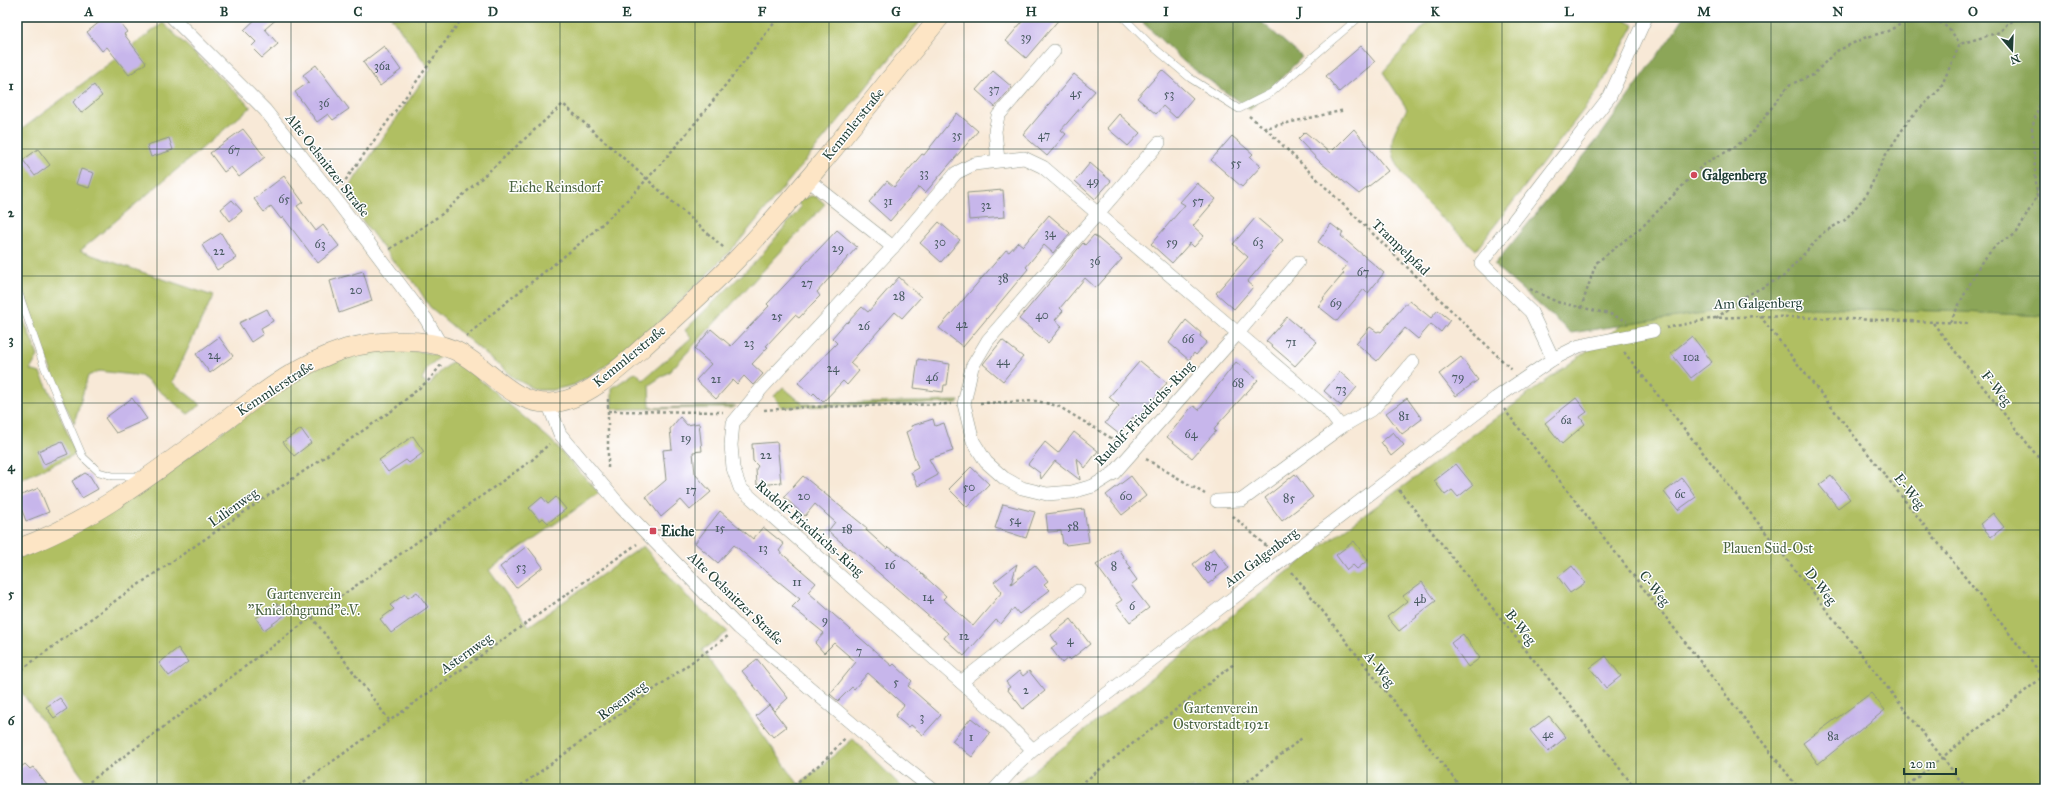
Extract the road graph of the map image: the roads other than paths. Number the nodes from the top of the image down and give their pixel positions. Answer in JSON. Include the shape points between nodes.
{"nodes":[{"id":1,"x":172,"y":17,"type":"edge"},
{"id":2,"x":940,"y":17,"type":"edge"},
{"id":3,"x":1124,"y":17,"type":"edge"},
{"id":4,"x":1646,"y":17,"type":"edge"},
{"id":5,"x":1356,"y":20,"type":"dead end"},
{"id":6,"x":1054,"y":51,"type":"dead end"},
{"id":7,"x":1159,"y":143,"type":"dead end"},
{"id":8,"x":998,"y":160,"type":"junction"},
{"id":9,"x":807,"y":179,"type":"junction"},
{"id":10,"x":1098,"y":213,"type":"junction"},
{"id":11,"x":893,"y":247,"type":"junction"},
{"id":12,"x":1298,"y":262,"type":"dead end"},
{"id":13,"x":17,"y":288,"type":"edge"},
{"id":14,"x":1653,"y":331,"type":"road end"},
{"id":15,"x":1238,"y":333,"type":"junction"},
{"id":16,"x":447,"y":348,"type":"junction"},
{"id":17,"x":1553,"y":359,"type":"junction"},
{"id":18,"x":1413,"y":362,"type":"dead end"},
{"id":19,"x":548,"y":403,"type":"junction"},
{"id":20,"x":1341,"y":427,"type":"junction"},
{"id":21,"x":150,"y":476,"type":"junction"},
{"id":22,"x":1217,"y":501,"type":"dead end"},
{"id":23,"x":17,"y":549,"type":"edge"},
{"id":24,"x":1078,"y":591,"type":"dead end"},
{"id":25,"x":961,"y":682,"type":"junction"},
{"id":26,"x":1033,"y":750,"type":"junction"},
{"id":27,"x":932,"y":789,"type":"edge"},
{"id":28,"x":995,"y":789,"type":"edge"}],
"edges":[{"from":1,"to":16,"type":"street","name":"Alte Oelsnitzer Straße","via":[[265,110]]},
{"from":2,"to":9,"type":"street","name":"Kemmlerstraße"},
{"from":3,"to":5,"type":"lane","via":[[1151,45],[1190,78],[1239,109],[1272,93]]},
{"from":4,"to":17,"type":"street","via":[[1610,96],[1481,263],[1531,312]]},
{"from":6,"to":8,"type":"street","via":[[998,116],[995,131]]},
{"from":7,"to":10,"type":"street","name":"Rudolf-Friedrichs-Ring"},
{"from":8,"to":10,"type":"street","name":"Rudolf-Friedrichs-Ring","via":[[1024,158],[1043,168]]},
{"from":8,"to":11,"type":"street","name":"Rudolf-Friedrichs-Ring","via":[[974,164],[956,173]]},
{"from":9,"to":11,"type":"street"},
{"from":9,"to":19,"type":"street","name":"Kemmlerstraße","via":[[737,259],[675,319],[608,376],[575,397]]},
{"from":10,"to":15,"type":"street","name":"Rudolf-Friedrichs-Ring"},
{"from":10,"to":15,"type":"street","name":"Rudolf-Friedrichs-Ring","via":[[988,340],[972,367],[964,404],[973,440],[986,462],[1004,478],[1022,488],[1047,494],[1072,492],[1093,486],[1114,473]]},
{"from":11,"to":25,"type":"street","name":"Rudolf-Friedrichs-Ring","via":[[761,389],[734,423],[731,445],[733,468],[740,488]]},
{"from":12,"to":15,"type":"street","name":"Rudolf-Friedrichs-Ring"},
{"from":13,"to":21,"type":"lane","via":[[44,366],[83,457],[99,472],[113,476]]},
{"from":14,"to":17,"type":"street","name":"Am Galgenberg","via":[[1579,346]]},
{"from":15,"to":20,"type":"street","name":"Rudolf-Friedrichs-Ring","via":[[1327,409]]},
{"from":16,"to":19,"type":"street","name":"Kemmlerstraße","via":[[476,363],[520,397]]},
{"from":16,"to":21,"type":"street","name":"Kemmlerstraße","via":[[420,342],[395,341],[344,350],[312,362],[274,385]]},
{"from":17,"to":26,"type":"street","name":"Am Galgenberg","via":[[1496,398]]},
{"from":18,"to":20,"type":"street","via":[[1374,408]]},
{"from":19,"to":27,"type":"street","name":"Alte Oelsnitzer Straße","via":[[560,434],[621,507],[740,628]]},
{"from":20,"to":22,"type":"street","via":[[1242,500]]},
{"from":21,"to":23,"type":"street","name":"Kemmlerstraße","via":[[73,525]]},
{"from":24,"to":25,"type":"street"},
{"from":25,"to":26,"type":"street","name":"Rudolf-Friedrichs-Ring"},
{"from":26,"to":28,"type":"street","name":"Am Galgenberg"}]}
